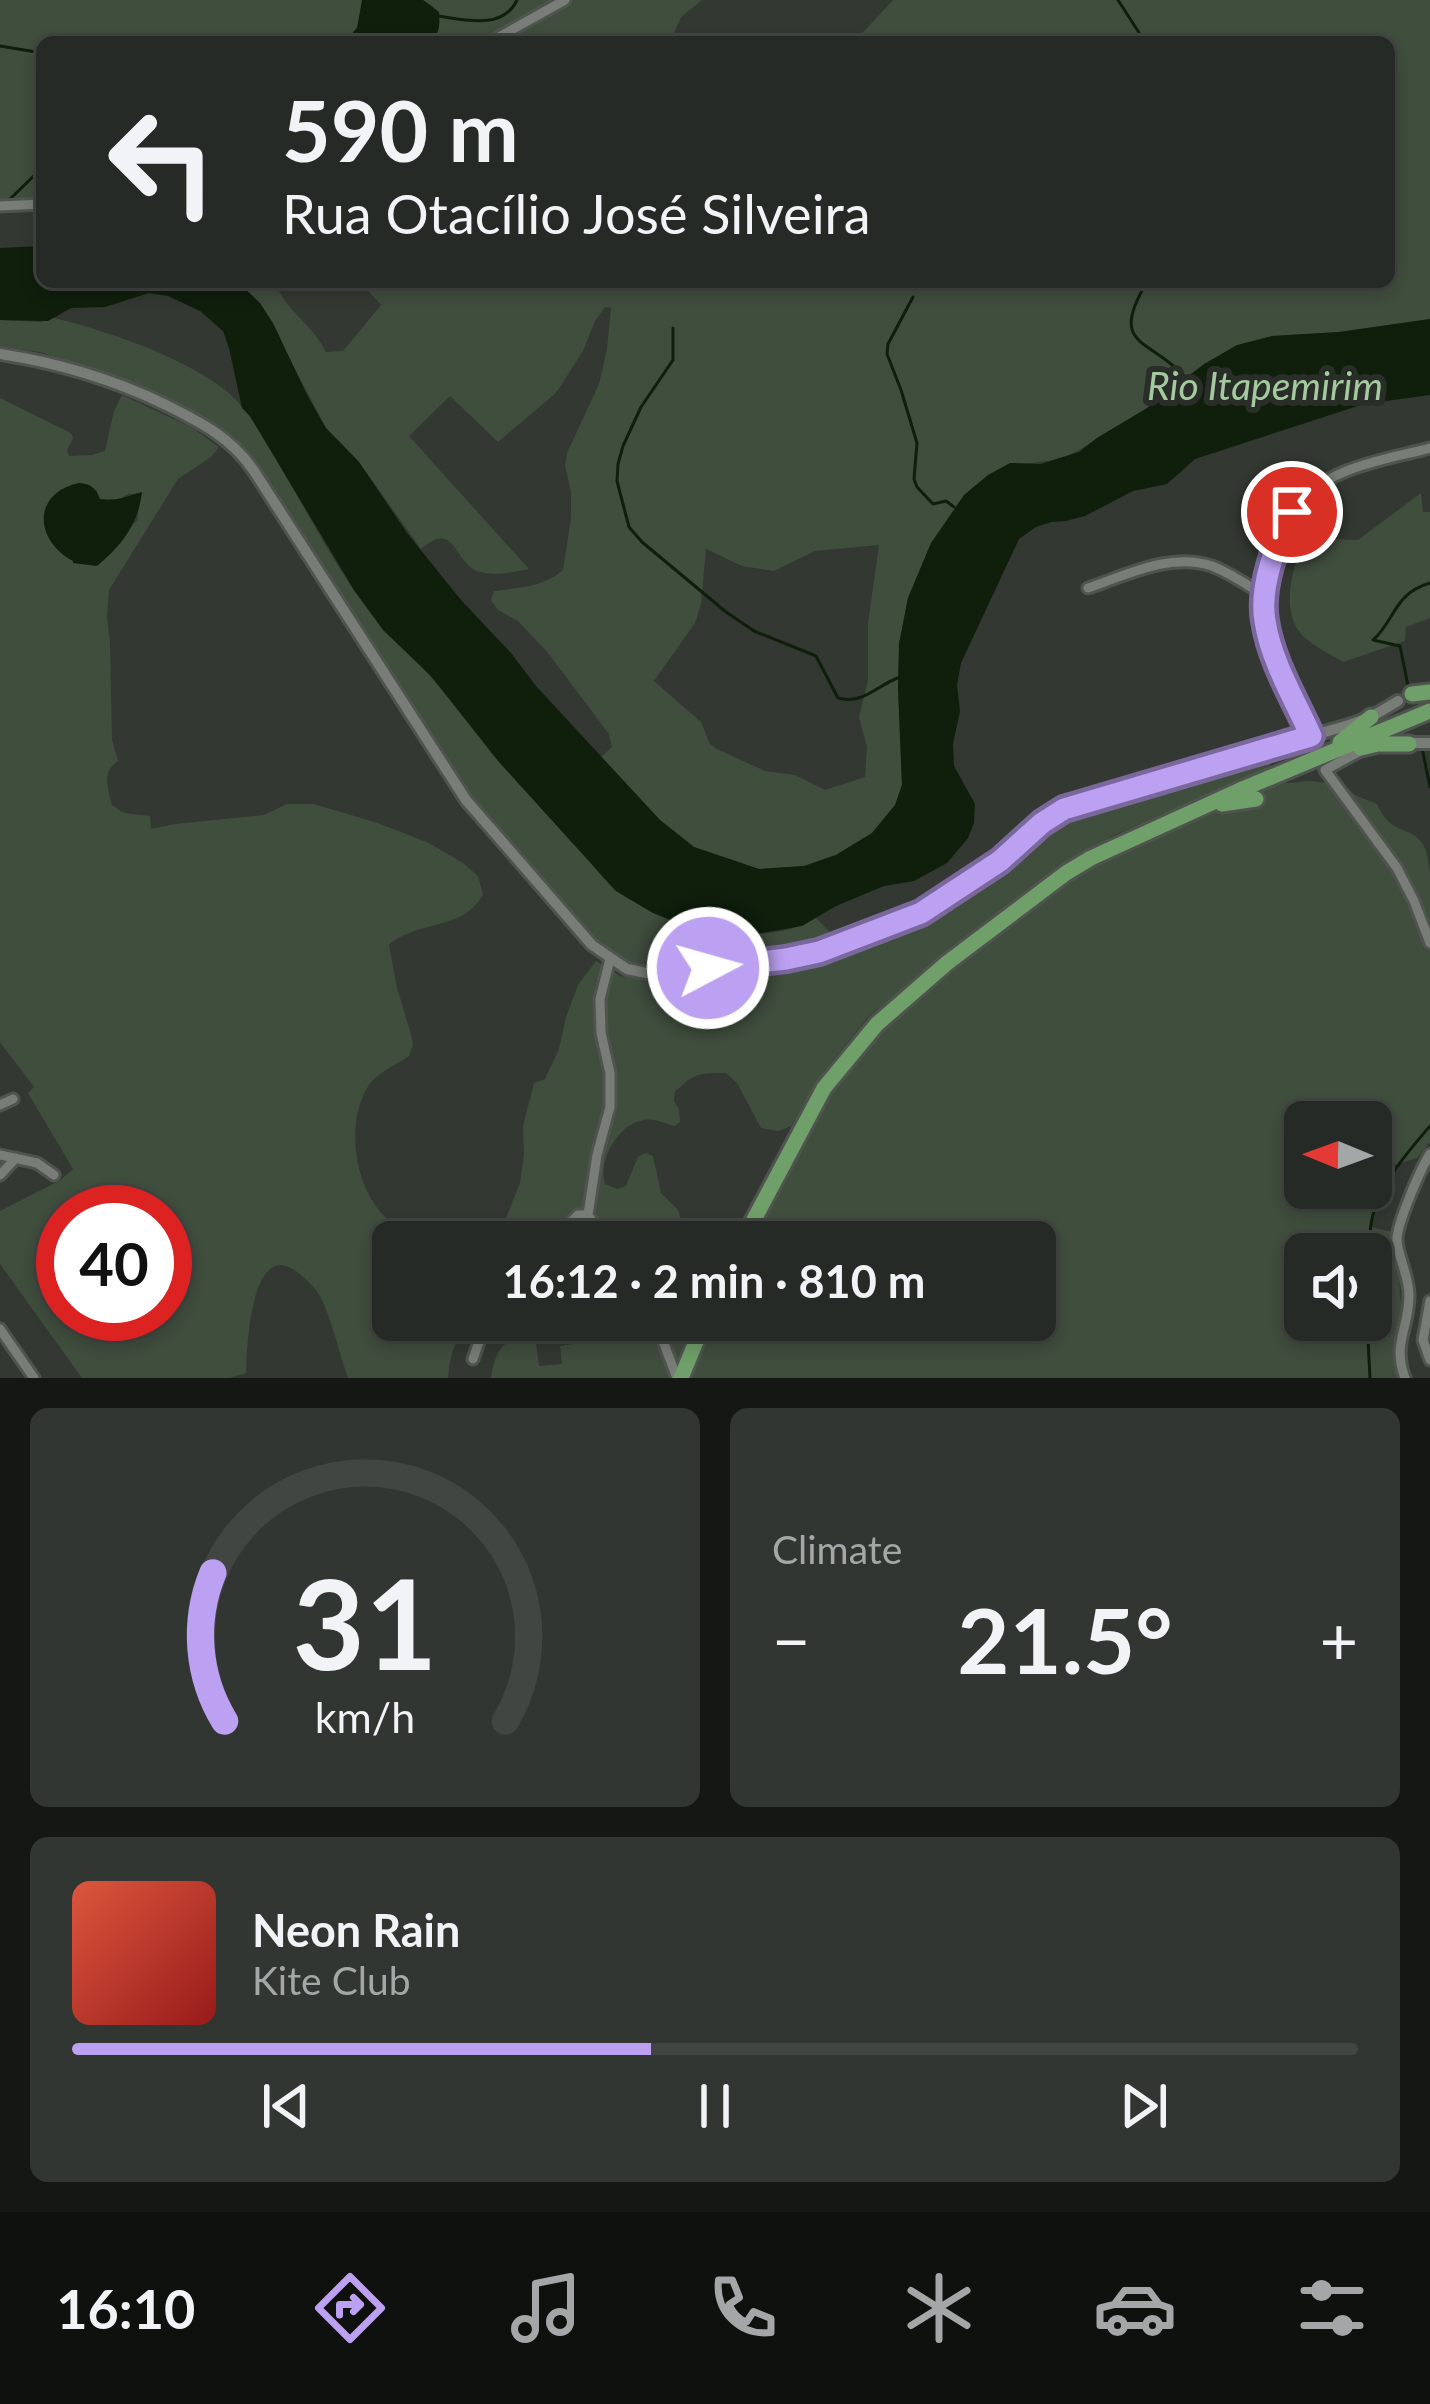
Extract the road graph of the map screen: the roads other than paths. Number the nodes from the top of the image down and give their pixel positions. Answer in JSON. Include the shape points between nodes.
{"nodes":[{"id":1,"x":565,"y":0,"type":"edge"},
{"id":2,"x":501,"y":36,"type":"edge"},
{"id":3,"x":36,"y":204,"type":"edge"},
{"id":4,"x":0,"y":206,"type":"edge"},
{"id":5,"x":0,"y":354,"type":"edge"},
{"id":6,"x":1430,"y":448,"type":"edge"},
{"id":7,"x":1088,"y":588,"type":"dead end"},
{"id":8,"x":1264,"y":595,"type":"junction"},
{"id":9,"x":1430,"y":696,"type":"edge"},
{"id":10,"x":1405,"y":698,"type":"junction"},
{"id":11,"x":1430,"y":711,"type":"edge"},
{"id":12,"x":1370,"y":729,"type":"junction"},
{"id":13,"x":1311,"y":736,"type":"junction"},
{"id":14,"x":1423,"y":743,"type":"edge"},
{"id":15,"x":1321,"y":765,"type":"junction"},
{"id":16,"x":1256,"y":799,"type":"dead end"},
{"id":17,"x":1201,"y":808,"type":"junction"},
{"id":18,"x":1430,"y":944,"type":"edge"},
{"id":19,"x":610,"y":959,"type":"junction"},
{"id":20,"x":13,"y":1099,"type":"dead end"},
{"id":21,"x":0,"y":1106,"type":"edge"},
{"id":22,"x":1430,"y":1154,"type":"edge"},
{"id":23,"x":0,"y":1155,"type":"edge"},
{"id":24,"x":16,"y":1157,"type":"junction"},
{"id":25,"x":0,"y":1175,"type":"edge"},
{"id":26,"x":54,"y":1175,"type":"dead end"},
{"id":27,"x":1424,"y":1177,"type":"edge"},
{"id":28,"x":588,"y":1215,"type":"junction"},
{"id":29,"x":572,"y":1221,"type":"edge"},
{"id":30,"x":592,"y":1221,"type":"edge"},
{"id":31,"x":753,"y":1221,"type":"edge"},
{"id":32,"x":1430,"y":1301,"type":"edge"},
{"id":33,"x":0,"y":1329,"type":"edge"},
{"id":34,"x":479,"y":1341,"type":"edge"},
{"id":35,"x":664,"y":1341,"type":"edge"},
{"id":36,"x":696,"y":1341,"type":"edge"},
{"id":37,"x":473,"y":1359,"type":"dead end"},
{"id":38,"x":1430,"y":1360,"type":"edge"},
{"id":39,"x":34,"y":1378,"type":"edge"},
{"id":40,"x":679,"y":1378,"type":"edge"},
{"id":41,"x":1406,"y":1378,"type":"edge"}],
"edges":[{"from":1,"to":2,"type":"street"},
{"from":3,"to":4,"type":"street"},
{"from":5,"to":19,"type":"street","via":[[91,372],[208,425],[233,445],[466,800]]},
{"from":6,"to":8,"type":"street","via":[[1342,473],[1300,502]]},
{"from":7,"to":8,"type":"street","via":[[1178,560],[1220,570]]},
{"from":8,"to":13,"type":"street","via":[[1272,648]]},
{"from":9,"to":10,"type":"highway"},
{"from":10,"to":12,"type":"street"},
{"from":10,"to":12,"type":"street"},
{"from":11,"to":12,"type":"highway"},
{"from":12,"to":13,"type":"street"},
{"from":12,"to":14,"type":"highway"},
{"from":12,"to":14,"type":"street"},
{"from":12,"to":15,"type":"highway"},
{"from":13,"to":19,"type":"street","via":[[1064,809],[938,904],[819,952],[646,973]]},
{"from":15,"to":17,"type":"highway"},
{"from":15,"to":18,"type":"street","via":[[1397,868]]},
{"from":16,"to":17,"type":"highway"},
{"from":17,"to":31,"type":"highway","via":[[1066,873],[900,1001],[824,1088]]},
{"from":19,"to":28,"type":"street","via":[[600,999],[610,1106]]},
{"from":20,"to":21,"type":"street"},
{"from":22,"to":27,"type":"street"},
{"from":23,"to":24,"type":"street"},
{"from":24,"to":25,"type":"street"},
{"from":24,"to":26,"type":"street"},
{"from":27,"to":41,"type":"street","via":[[1397,1242],[1408,1281],[1399,1348]]},
{"from":28,"to":29,"type":"street"},
{"from":28,"to":30,"type":"street"},
{"from":32,"to":38,"type":"street"},
{"from":33,"to":39,"type":"street"},
{"from":34,"to":37,"type":"street"},
{"from":35,"to":40,"type":"street"},
{"from":36,"to":40,"type":"highway"}]}
